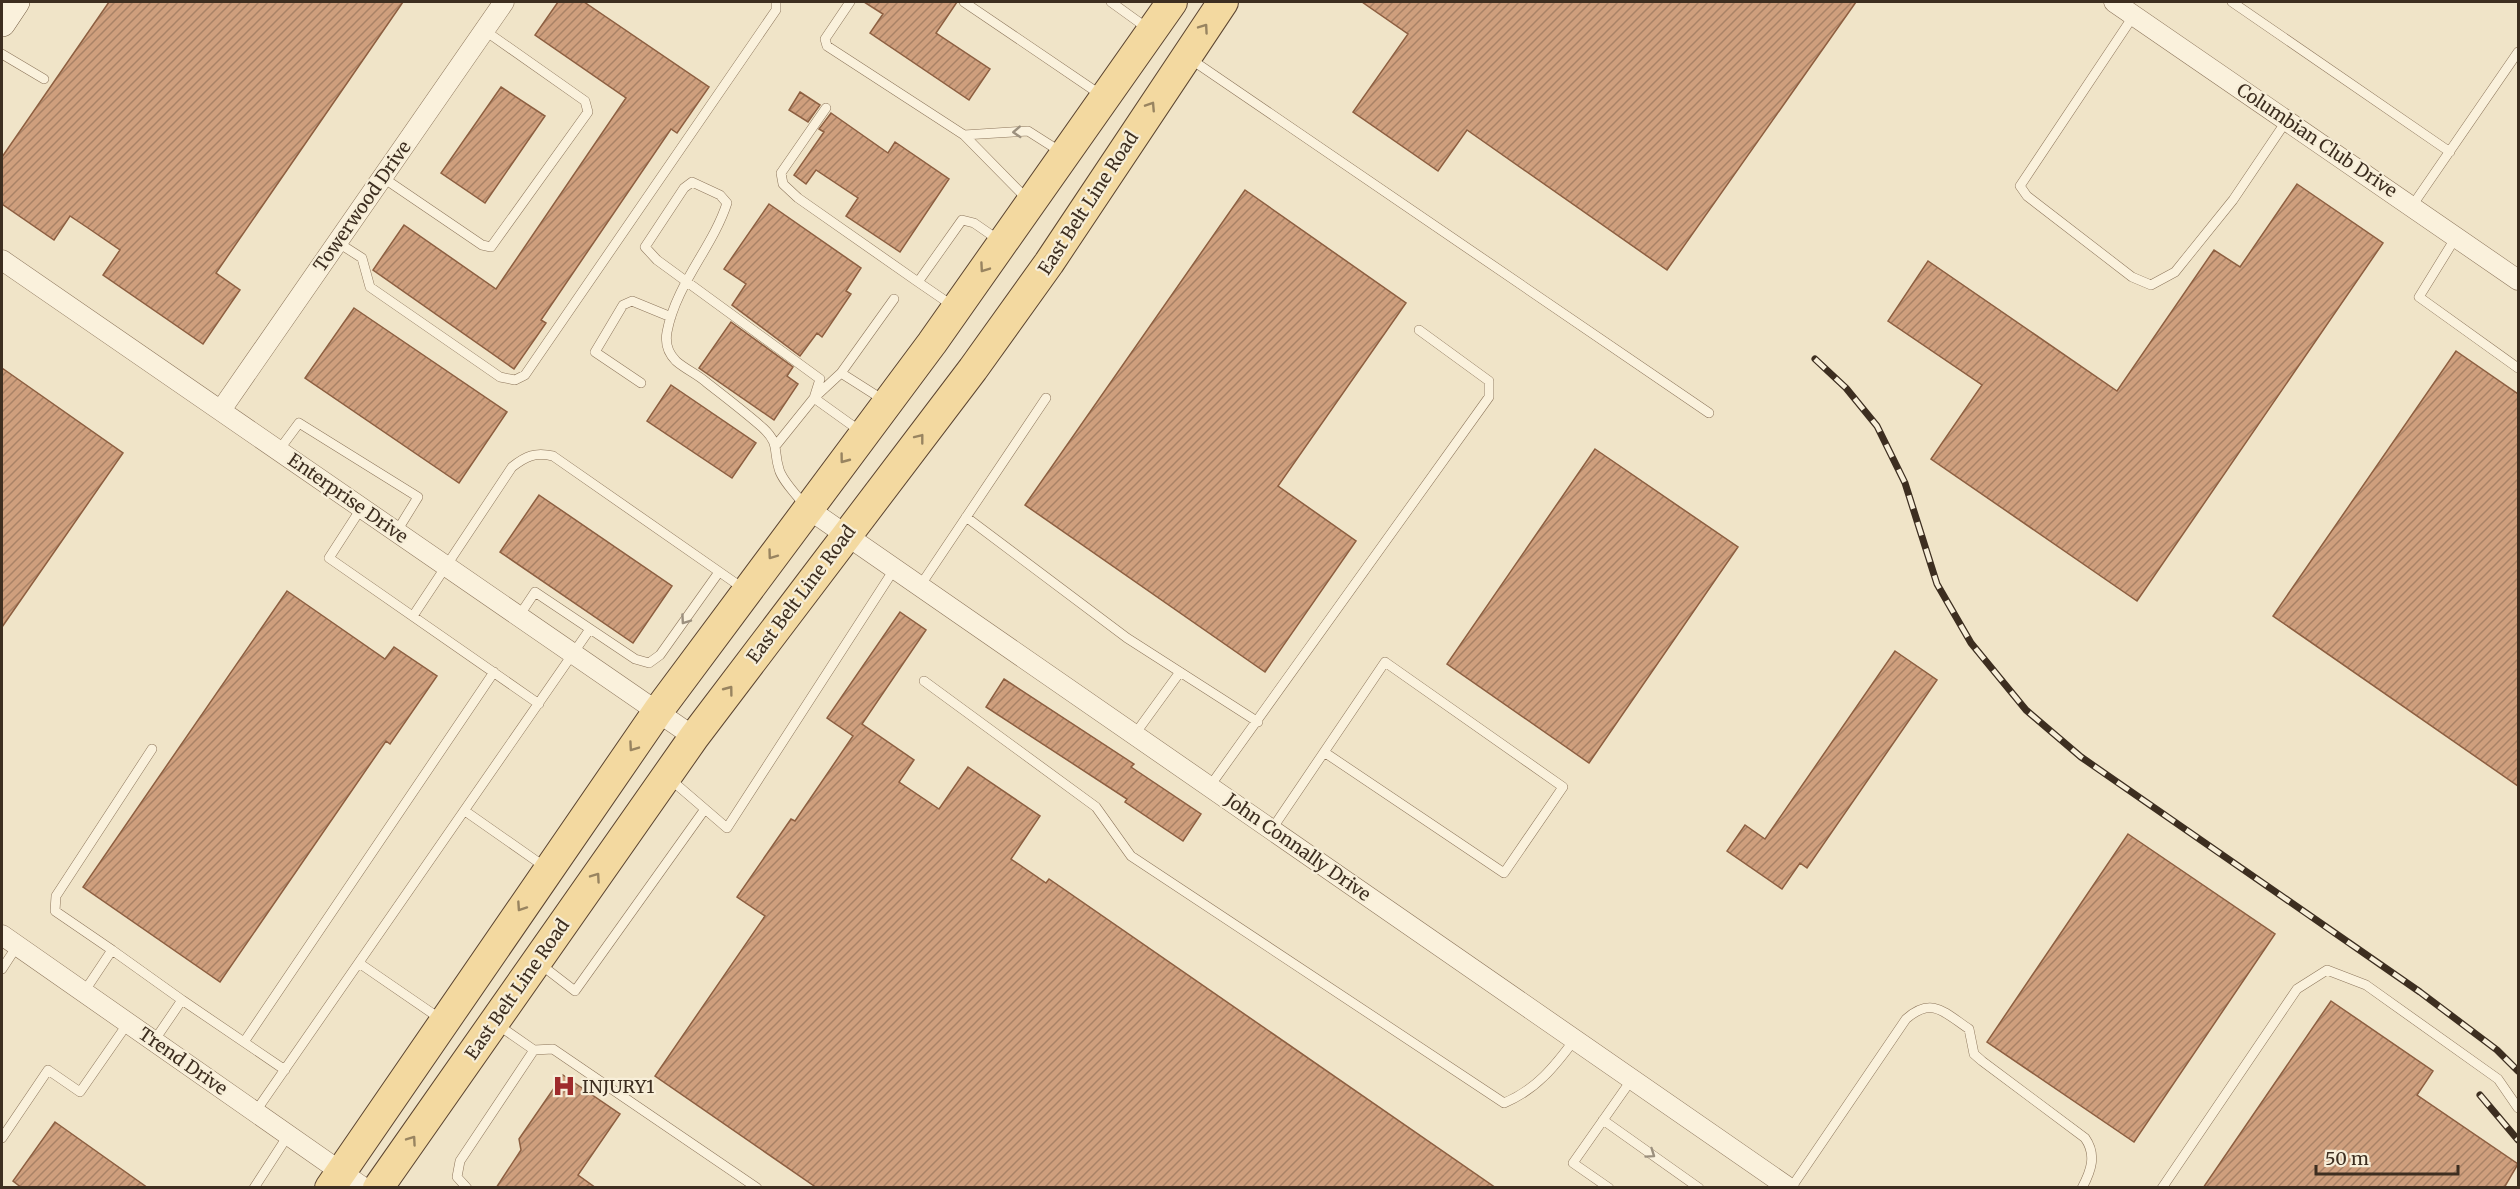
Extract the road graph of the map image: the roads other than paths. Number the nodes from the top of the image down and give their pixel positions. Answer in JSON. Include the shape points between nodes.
{"nodes":[{"id":1,"x":16,"y":2,"type":"edge"},
{"id":2,"x":504,"y":2,"type":"edge"},
{"id":3,"x":776,"y":2,"type":"edge"},
{"id":4,"x":850,"y":2,"type":"edge"},
{"id":5,"x":964,"y":2,"type":"edge"},
{"id":6,"x":1172,"y":2,"type":"edge"},
{"id":7,"x":1222,"y":2,"type":"edge"},
{"id":8,"x":2114,"y":2,"type":"edge"},
{"id":9,"x":2232,"y":2,"type":"edge"},
{"id":10,"x":1115,"y":3,"type":"edge"},
{"id":11,"x":2134,"y":15,"type":"junction"},
{"id":12,"x":2,"y":23,"type":"edge"},
{"id":13,"x":484,"y":30,"type":"junction"},
{"id":14,"x":1151,"y":32,"type":"junction"},
{"id":15,"x":2518,"y":52,"type":"edge"},
{"id":16,"x":2,"y":54,"type":"edge"},
{"id":17,"x":1185,"y":55,"type":"junction"},
{"id":18,"x":44,"y":79,"type":"dead end"},
{"id":19,"x":1105,"y":97,"type":"junction"},
{"id":20,"x":826,"y":108,"type":"dead end"},
{"id":21,"x":2287,"y":120,"type":"junction"},
{"id":22,"x":964,"y":135,"type":"junction"},
{"id":23,"x":2450,"y":152,"type":"junction"},
{"id":24,"x":1064,"y":154,"type":"junction"},
{"id":25,"x":382,"y":177,"type":"junction"},
{"id":26,"x":1030,"y":202,"type":"junction"},
{"id":27,"x":2412,"y":206,"type":"junction"},
{"id":28,"x":2456,"y":237,"type":"junction"},
{"id":29,"x":338,"y":242,"type":"junction"},
{"id":30,"x":1002,"y":242,"type":"junction"},
{"id":31,"x":2,"y":260,"type":"edge"},
{"id":32,"x":687,"y":280,"type":"junction"},
{"id":33,"x":2518,"y":280,"type":"edge"},
{"id":34,"x":918,"y":282,"type":"junction"},
{"id":35,"x":894,"y":299,"type":"dead end"},
{"id":36,"x":956,"y":308,"type":"junction"},
{"id":37,"x":671,"y":317,"type":"junction"},
{"id":38,"x":1419,"y":330,"type":"dead end"},
{"id":39,"x":2518,"y":367,"type":"edge"},
{"id":40,"x":841,"y":373,"type":"junction"},
{"id":41,"x":640,"y":383,"type":"dead end"},
{"id":42,"x":814,"y":398,"type":"junction"},
{"id":43,"x":1046,"y":398,"type":"dead end"},
{"id":44,"x":887,"y":402,"type":"junction"},
{"id":45,"x":221,"y":410,"type":"junction"},
{"id":46,"x":1709,"y":413,"type":"dead end"},
{"id":47,"x":863,"y":434,"type":"junction"},
{"id":48,"x":777,"y":444,"type":"junction"},
{"id":49,"x":279,"y":450,"type":"junction"},
{"id":50,"x":362,"y":507,"type":"junction"},
{"id":51,"x":807,"y":508,"type":"junction"},
{"id":52,"x":966,"y":518,"type":"junction"},
{"id":53,"x":397,"y":531,"type":"junction"},
{"id":54,"x":845,"y":534,"type":"junction"},
{"id":55,"x":446,"y":565,"type":"junction"},
{"id":56,"x":895,"y":568,"type":"junction"},
{"id":57,"x":719,"y":572,"type":"junction"},
{"id":58,"x":920,"y":585,"type":"junction"},
{"id":59,"x":746,"y":591,"type":"junction"},
{"id":60,"x":413,"y":616,"type":"junction"},
{"id":61,"x":519,"y":616,"type":"junction"},
{"id":62,"x":590,"y":629,"type":"junction"},
{"id":63,"x":574,"y":654,"type":"junction"},
{"id":64,"x":494,"y":672,"type":"junction"},
{"id":65,"x":1180,"y":672,"type":"junction"},
{"id":66,"x":924,"y":681,"type":"dead end"},
{"id":67,"x":540,"y":704,"type":"junction"},
{"id":68,"x":658,"y":711,"type":"junction"},
{"id":69,"x":1258,"y":722,"type":"junction"},
{"id":70,"x":1135,"y":734,"type":"junction"},
{"id":71,"x":694,"y":737,"type":"junction"},
{"id":72,"x":152,"y":749,"type":"dead end"},
{"id":73,"x":1324,"y":752,"type":"junction"},
{"id":74,"x":666,"y":776,"type":"junction"},
{"id":75,"x":1210,"y":786,"type":"junction"},
{"id":76,"x":705,"y":809,"type":"junction"},
{"id":77,"x":465,"y":811,"type":"junction"},
{"id":78,"x":1272,"y":829,"type":"junction"},
{"id":79,"x":547,"y":868,"type":"junction"},
{"id":80,"x":9,"y":941,"type":"edge"},
{"id":81,"x":112,"y":950,"type":"junction"},
{"id":82,"x":537,"y":961,"type":"junction"},
{"id":83,"x":360,"y":963,"type":"junction"},
{"id":84,"x":2,"y":969,"type":"edge"},
{"id":85,"x":84,"y":992,"type":"junction"},
{"id":86,"x":182,"y":1000,"type":"junction"},
{"id":87,"x":444,"y":1021,"type":"junction"},
{"id":88,"x":494,"y":1022,"type":"junction"},
{"id":89,"x":128,"y":1023,"type":"junction"},
{"id":90,"x":1575,"y":1039,"type":"junction"},
{"id":91,"x":154,"y":1041,"type":"junction"},
{"id":92,"x":244,"y":1042,"type":"junction"},
{"id":93,"x":534,"y":1050,"type":"junction"},
{"id":94,"x":285,"y":1070,"type":"junction"},
{"id":95,"x":1632,"y":1079,"type":"junction"},
{"id":96,"x":2518,"y":1108,"type":"edge"},
{"id":97,"x":256,"y":1111,"type":"junction"},
{"id":98,"x":1603,"y":1120,"type":"junction"},
{"id":99,"x":289,"y":1134,"type":"junction"},
{"id":100,"x":2,"y":1138,"type":"edge"},
{"id":101,"x":345,"y":1182,"type":"edge"},
{"id":102,"x":254,"y":1188,"type":"edge"},
{"id":103,"x":378,"y":1188,"type":"edge"},
{"id":104,"x":467,"y":1188,"type":"edge"},
{"id":105,"x":757,"y":1188,"type":"edge"},
{"id":106,"x":1609,"y":1188,"type":"edge"},
{"id":107,"x":1699,"y":1188,"type":"edge"},
{"id":108,"x":1790,"y":1188,"type":"edge"},
{"id":109,"x":2082,"y":1188,"type":"edge"},
{"id":110,"x":2162,"y":1188,"type":"edge"}],
"edges":[{"from":1,"to":12,"type":"street"},
{"from":2,"to":13,"type":"street","name":"Towerwood Drive"},
{"from":3,"to":29,"type":"lane","via":[[776,10],[525,375],[515,380],[500,377],[370,287],[362,258]]},
{"from":4,"to":22,"type":"lane","via":[[825,39],[827,46]]},
{"from":5,"to":19,"type":"lane"},
{"from":6,"to":14,"type":"main road"},
{"from":17,"to":7,"type":"main road","name":"East Belt Line Road","one_way":true},
{"from":8,"to":11,"type":"street","name":"Columbian Club Drive"},
{"from":9,"to":23,"type":"lane"},
{"from":10,"to":14,"type":"lane"},
{"from":11,"to":21,"type":"street","name":"Columbian Club Drive"},
{"from":11,"to":21,"type":"lane","via":[[2020,186],[2027,196],[2132,278],[2151,285],[2175,272],[2233,200]]},
{"from":13,"to":25,"type":"street","name":"Towerwood Drive"},
{"from":13,"to":25,"type":"lane","via":[[585,101],[588,112],[491,247],[482,245]]},
{"from":14,"to":17,"type":"main road"},
{"from":14,"to":19,"type":"main road"},
{"from":15,"to":23,"type":"lane"},
{"from":16,"to":18,"type":"lane"},
{"from":17,"to":46,"type":"lane"},
{"from":54,"to":17,"type":"main road","name":"East Belt Line Road","one_way":true,"via":[[1042,273]]},
{"from":19,"to":24,"type":"main road"},
{"from":20,"to":34,"type":"lane","via":[[781,173],[783,184]]},
{"from":21,"to":27,"type":"street","name":"Columbian Club Drive"},
{"from":24,"to":22,"type":"lane","one_way":true,"via":[[1028,131]]},
{"from":22,"to":26,"type":"lane"},
{"from":23,"to":27,"type":"lane"},
{"from":24,"to":26,"type":"main road"},
{"from":25,"to":29,"type":"street","name":"Towerwood Drive"},
{"from":26,"to":30,"type":"main road"},
{"from":27,"to":28,"type":"street","name":"Columbian Club Drive"},
{"from":28,"to":33,"type":"street","name":"Columbian Club Drive"},
{"from":28,"to":39,"type":"lane","via":[[2419,297]]},
{"from":29,"to":45,"type":"street","name":"Towerwood Drive"},
{"from":30,"to":34,"type":"lane","via":[[974,223],[962,220]]},
{"from":30,"to":36,"type":"main road","one_way":true},
{"from":31,"to":45,"type":"street","name":"Enterprise Drive"},
{"from":32,"to":32,"type":"lane","via":[[727,203],[720,195],[692,182],[645,247]]},
{"from":32,"to":37,"type":"lane"},
{"from":32,"to":42,"type":"lane","via":[[820,379]]},
{"from":34,"to":36,"type":"lane"},
{"from":35,"to":40,"type":"lane"},
{"from":36,"to":44,"type":"main road"},
{"from":37,"to":41,"type":"lane","via":[[632,301],[623,305],[595,352]]},
{"from":37,"to":48,"type":"lane","via":[[666,346],[675,360],[706,381]]},
{"from":38,"to":69,"type":"lane","via":[[1489,381],[1488,397]]},
{"from":40,"to":42,"type":"lane"},
{"from":40,"to":44,"type":"lane"},
{"from":42,"to":47,"type":"lane"},
{"from":42,"to":48,"type":"lane"},
{"from":43,"to":52,"type":"lane"},
{"from":44,"to":47,"type":"main road"},
{"from":45,"to":49,"type":"street","name":"Enterprise Drive"},
{"from":47,"to":51,"type":"main road","one_way":true},
{"from":48,"to":51,"type":"lane","via":[[779,470]]},
{"from":49,"to":50,"type":"street","name":"Enterprise Drive"},
{"from":49,"to":53,"type":"lane","via":[[299,423],[418,497]]},
{"from":50,"to":53,"type":"street","name":"Enterprise Drive"},
{"from":50,"to":60,"type":"lane","via":[[329,558]]},
{"from":51,"to":54,"type":"street","name":"John Connally Drive"},
{"from":51,"to":59,"type":"main road","one_way":true},
{"from":52,"to":58,"type":"lane"},
{"from":52,"to":65,"type":"lane","via":[[1127,638]]},
{"from":53,"to":55,"type":"street","name":"Enterprise Drive"},
{"from":54,"to":56,"type":"street","name":"John Connally Drive"},
{"from":71,"to":54,"type":"main road","name":"East Belt Line Road","one_way":true},
{"from":55,"to":57,"type":"lane","via":[[512,467],[526,456],[541,453],[553,456]]},
{"from":55,"to":60,"type":"lane"},
{"from":55,"to":61,"type":"street","name":"Enterprise Drive"},
{"from":56,"to":58,"type":"street","name":"John Connally Drive"},
{"from":56,"to":76,"type":"lane","via":[[727,828]]},
{"from":57,"to":59,"type":"lane"},
{"from":57,"to":62,"type":"lane","one_way":true,"via":[[660,655],[650,663],[635,658]]},
{"from":58,"to":70,"type":"street","name":"John Connally Drive"},
{"from":59,"to":68,"type":"main road"},
{"from":60,"to":64,"type":"lane"},
{"from":61,"to":62,"type":"lane","via":[[535,592]]},
{"from":61,"to":63,"type":"street","name":"Enterprise Drive"},
{"from":62,"to":63,"type":"lane"},
{"from":63,"to":67,"type":"lane"},
{"from":63,"to":68,"type":"street","name":"Enterprise Drive"},
{"from":64,"to":67,"type":"lane"},
{"from":64,"to":92,"type":"lane"},
{"from":65,"to":69,"type":"lane"},
{"from":65,"to":70,"type":"lane"},
{"from":66,"to":90,"type":"lane","via":[[1096,807],[1131,856],[1504,1103],[1538,1083]]},
{"from":67,"to":77,"type":"lane"},
{"from":68,"to":71,"type":"street","name":"Enterprise Drive"},
{"from":68,"to":79,"type":"main road","one_way":true},
{"from":69,"to":75,"type":"lane"},
{"from":70,"to":75,"type":"street","name":"John Connally Drive"},
{"from":71,"to":74,"type":"main road","name":"East Belt Line Road"},
{"from":72,"to":81,"type":"lane","via":[[56,896],[55,911]]},
{"from":73,"to":73,"type":"lane","via":[[1385,662],[1563,787],[1504,873]]},
{"from":73,"to":78,"type":"lane"},
{"from":74,"to":76,"type":"lane"},
{"from":82,"to":74,"type":"main road","name":"East Belt Line Road","one_way":true},
{"from":75,"to":78,"type":"street","name":"John Connally Drive"},
{"from":76,"to":82,"type":"lane","via":[[575,991]]},
{"from":77,"to":79,"type":"lane"},
{"from":77,"to":83,"type":"lane"},
{"from":78,"to":90,"type":"street","name":"John Connally Drive"},
{"from":79,"to":87,"type":"main road","one_way":true},
{"from":80,"to":84,"type":"lane"},
{"from":80,"to":85,"type":"street","name":"Trend Drive"},
{"from":81,"to":85,"type":"lane"},
{"from":81,"to":86,"type":"lane"},
{"from":82,"to":88,"type":"main road","name":"East Belt Line Road"},
{"from":83,"to":87,"type":"lane"},
{"from":83,"to":94,"type":"lane"},
{"from":85,"to":89,"type":"street","name":"Trend Drive"},
{"from":86,"to":91,"type":"lane"},
{"from":86,"to":92,"type":"lane"},
{"from":87,"to":101,"type":"main road"},
{"from":88,"to":93,"type":"lane"},
{"from":103,"to":88,"type":"main road","name":"East Belt Line Road","one_way":true},
{"from":89,"to":91,"type":"street","name":"Trend Drive"},
{"from":89,"to":100,"type":"lane","via":[[80,1092],[48,1070]]},
{"from":90,"to":95,"type":"street","name":"John Connally Drive"},
{"from":91,"to":97,"type":"street","name":"Trend Drive"},
{"from":92,"to":94,"type":"lane"},
{"from":93,"to":104,"type":"lane","via":[[460,1161],[457,1177]]},
{"from":93,"to":105,"type":"lane","via":[[553,1049]]},
{"from":94,"to":97,"type":"lane"},
{"from":95,"to":98,"type":"lane"},
{"from":95,"to":108,"type":"street","name":"John Connally Drive"},
{"from":96,"to":110,"type":"lane","via":[[2498,1079],[2366,985],[2327,970],[2297,989]]},
{"from":97,"to":99,"type":"street","name":"Trend Drive"},
{"from":98,"to":106,"type":"lane","via":[[1573,1163]]},
{"from":98,"to":107,"type":"lane","one_way":true},
{"from":99,"to":101,"type":"street","name":"Trend Drive"},
{"from":99,"to":102,"type":"lane"},
{"from":108,"to":109,"type":"lane","via":[[1906,1020],[1925,1007],[1936,1007],[1969,1029],[1974,1054],[2085,1138],[2090,1145],[2091,1171]]}]}
